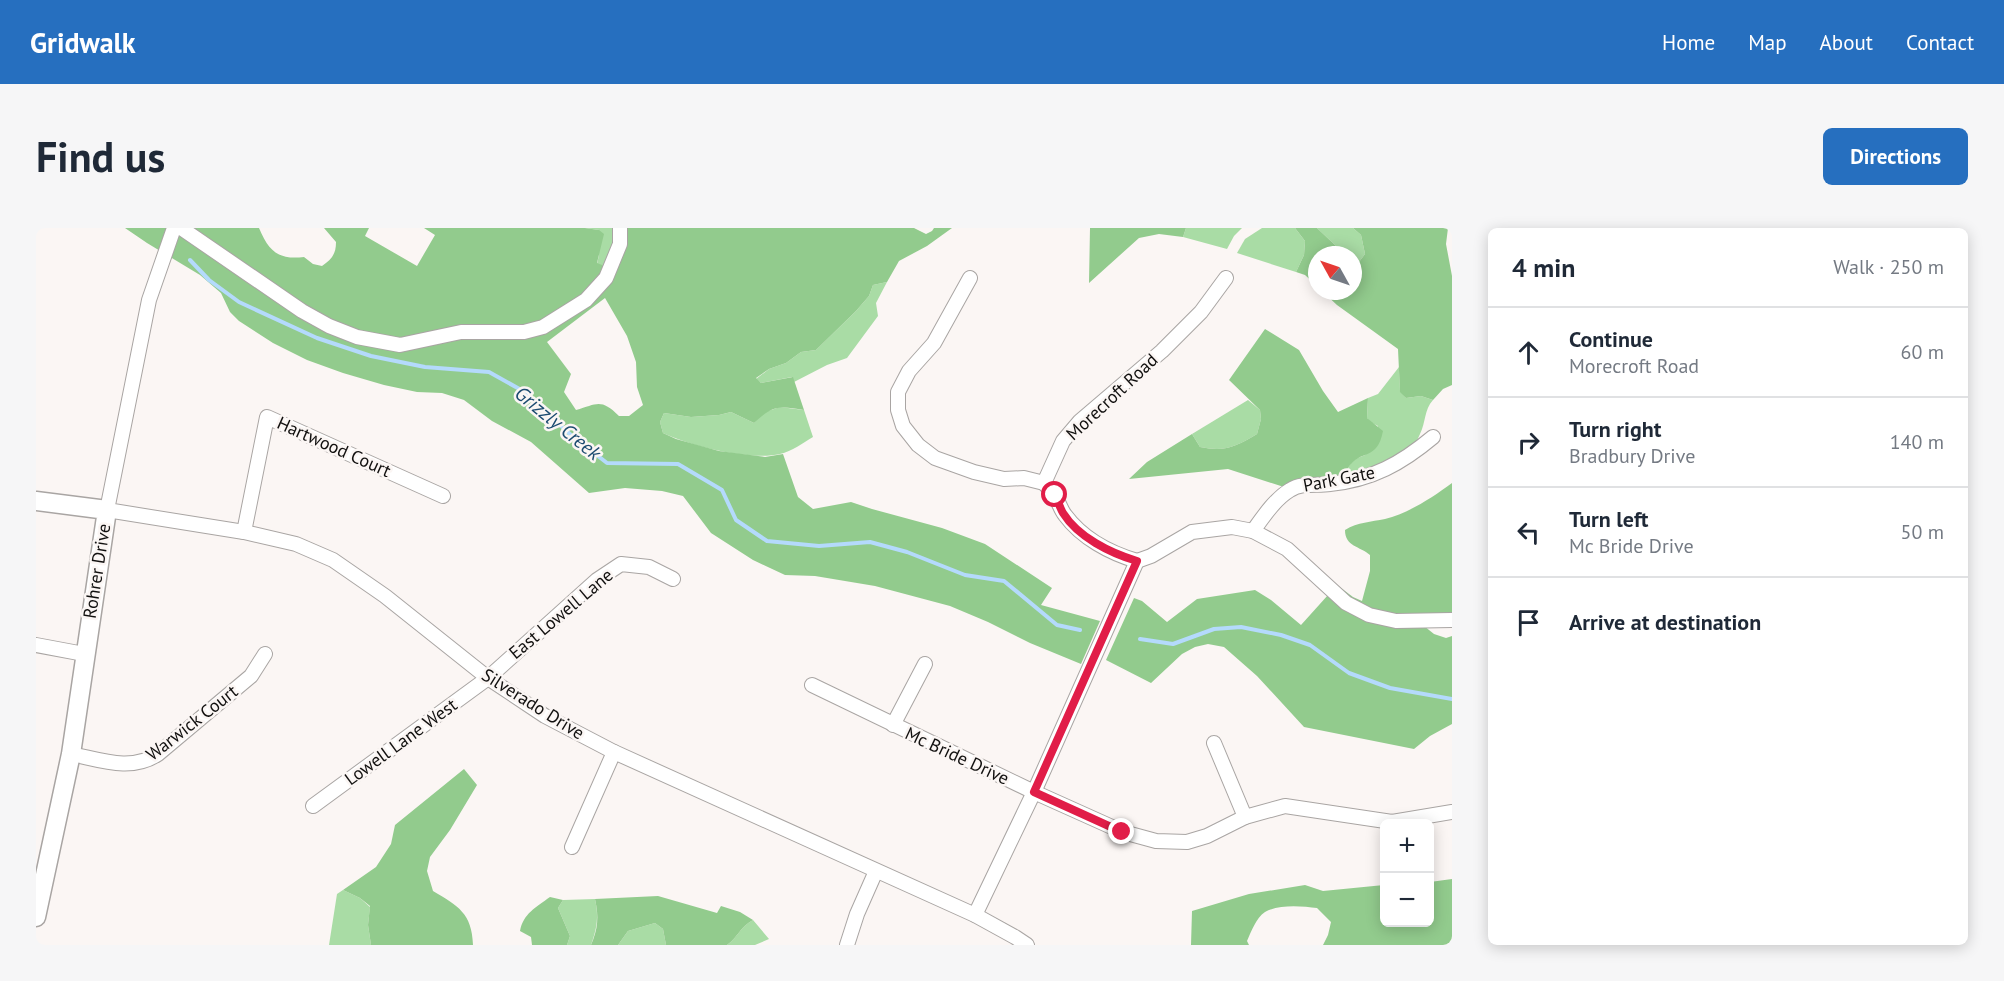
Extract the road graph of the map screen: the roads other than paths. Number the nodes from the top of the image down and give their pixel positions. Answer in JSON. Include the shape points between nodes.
{"nodes":[{"id":1,"x":174,"y":228,"type":"edge"},
{"id":2,"x":181,"y":228,"type":"edge"},
{"id":3,"x":621,"y":228,"type":"edge"},
{"id":4,"x":970,"y":278,"type":"dead end"},
{"id":5,"x":1226,"y":278,"type":"dead end"},
{"id":6,"x":1433,"y":437,"type":"dead end"},
{"id":7,"x":1044,"y":483,"type":"junction"},
{"id":8,"x":443,"y":496,"type":"dead end"},
{"id":9,"x":36,"y":501,"type":"edge"},
{"id":10,"x":106,"y":510,"type":"junction"},
{"id":11,"x":1253,"y":531,"type":"junction"},
{"id":12,"x":244,"y":532,"type":"junction"},
{"id":13,"x":1137,"y":561,"type":"junction"},
{"id":14,"x":673,"y":579,"type":"dead end"},
{"id":15,"x":1452,"y":620,"type":"edge"},
{"id":16,"x":36,"y":645,"type":"edge"},
{"id":17,"x":84,"y":654,"type":"junction"},
{"id":18,"x":265,"y":654,"type":"dead end"},
{"id":19,"x":926,"y":664,"type":"dead end"},
{"id":20,"x":488,"y":678,"type":"junction"},
{"id":21,"x":812,"y":685,"type":"dead end"},
{"id":22,"x":893,"y":725,"type":"junction"},
{"id":23,"x":1214,"y":743,"type":"dead end"},
{"id":24,"x":614,"y":752,"type":"junction"},
{"id":25,"x":71,"y":754,"type":"junction"},
{"id":26,"x":1034,"y":792,"type":"junction"},
{"id":27,"x":313,"y":806,"type":"dead end"},
{"id":28,"x":1452,"y":812,"type":"edge"},
{"id":29,"x":1245,"y":817,"type":"junction"},
{"id":30,"x":572,"y":847,"type":"dead end"},
{"id":31,"x":876,"y":871,"type":"junction"},
{"id":32,"x":975,"y":915,"type":"junction"},
{"id":33,"x":36,"y":917,"type":"edge"},
{"id":34,"x":847,"y":945,"type":"edge"},
{"id":35,"x":1027,"y":945,"type":"edge"}],
"edges":[{"from":1,"to":10,"type":"street","name":"Rohrer Drive","via":[[149,300]]},
{"from":2,"to":3,"type":"street","via":[[329,326],[357,337],[400,345],[461,332],[524,332],[543,327],[586,300],[606,278],[620,244]]},
{"from":4,"to":7,"type":"street","via":[[934,343],[909,371],[898,392],[903,426],[918,446],[935,458],[1004,479]]},
{"from":5,"to":7,"type":"street","name":"Morecroft Road","via":[[1201,312],[1162,351],[1063,441]]},
{"from":6,"to":11,"type":"street","name":"Park Gate","via":[[1408,458],[1368,476],[1290,490]]},
{"from":7,"to":13,"type":"street","via":[[1073,525],[1118,556]]},
{"from":8,"to":12,"type":"street","name":"Hartwood Court","via":[[267,417]]},
{"from":9,"to":10,"type":"street","name":"Silverado Drive"},
{"from":10,"to":12,"type":"street","name":"Silverado Drive"},
{"from":10,"to":17,"type":"street","name":"Rohrer Drive"},
{"from":11,"to":13,"type":"street","via":[[1232,527],[1192,532]]},
{"from":11,"to":15,"type":"street","via":[[1287,549],[1346,603],[1369,615],[1396,621]]},
{"from":12,"to":20,"type":"street","name":"Silverado Drive","via":[[296,544],[333,560]]},
{"from":13,"to":26,"type":"street"},
{"from":14,"to":20,"type":"street","name":"East Lowell Lane","via":[[649,567],[621,564],[597,580]]},
{"from":16,"to":17,"type":"street"},
{"from":17,"to":25,"type":"street","name":"Rohrer Drive"},
{"from":18,"to":25,"type":"street","name":"Warwick Court","via":[[251,676],[147,761],[116,763]]},
{"from":19,"to":22,"type":"street"},
{"from":20,"to":24,"type":"street","name":"Silverado Drive","via":[[545,716]]},
{"from":20,"to":27,"type":"street","name":"Lowell Lane West"},
{"from":21,"to":22,"type":"street","name":"Mc Bride Drive"},
{"from":22,"to":26,"type":"street","name":"Mc Bride Drive"},
{"from":23,"to":29,"type":"street"},
{"from":24,"to":30,"type":"street"},
{"from":24,"to":31,"type":"street","name":"Silverado Drive"},
{"from":25,"to":33,"type":"street","name":"Rohrer Drive"},
{"from":26,"to":29,"type":"street","name":"Mc Bride Drive","via":[[1122,832],[1156,841],[1187,842]]},
{"from":26,"to":32,"type":"street"},
{"from":28,"to":29,"type":"street","name":"Mc Bride Drive","via":[[1392,822],[1285,807]]},
{"from":31,"to":32,"type":"street","name":"Silverado Drive"},
{"from":31,"to":34,"type":"street"},
{"from":32,"to":35,"type":"street","name":"Silverado Drive"}]}
